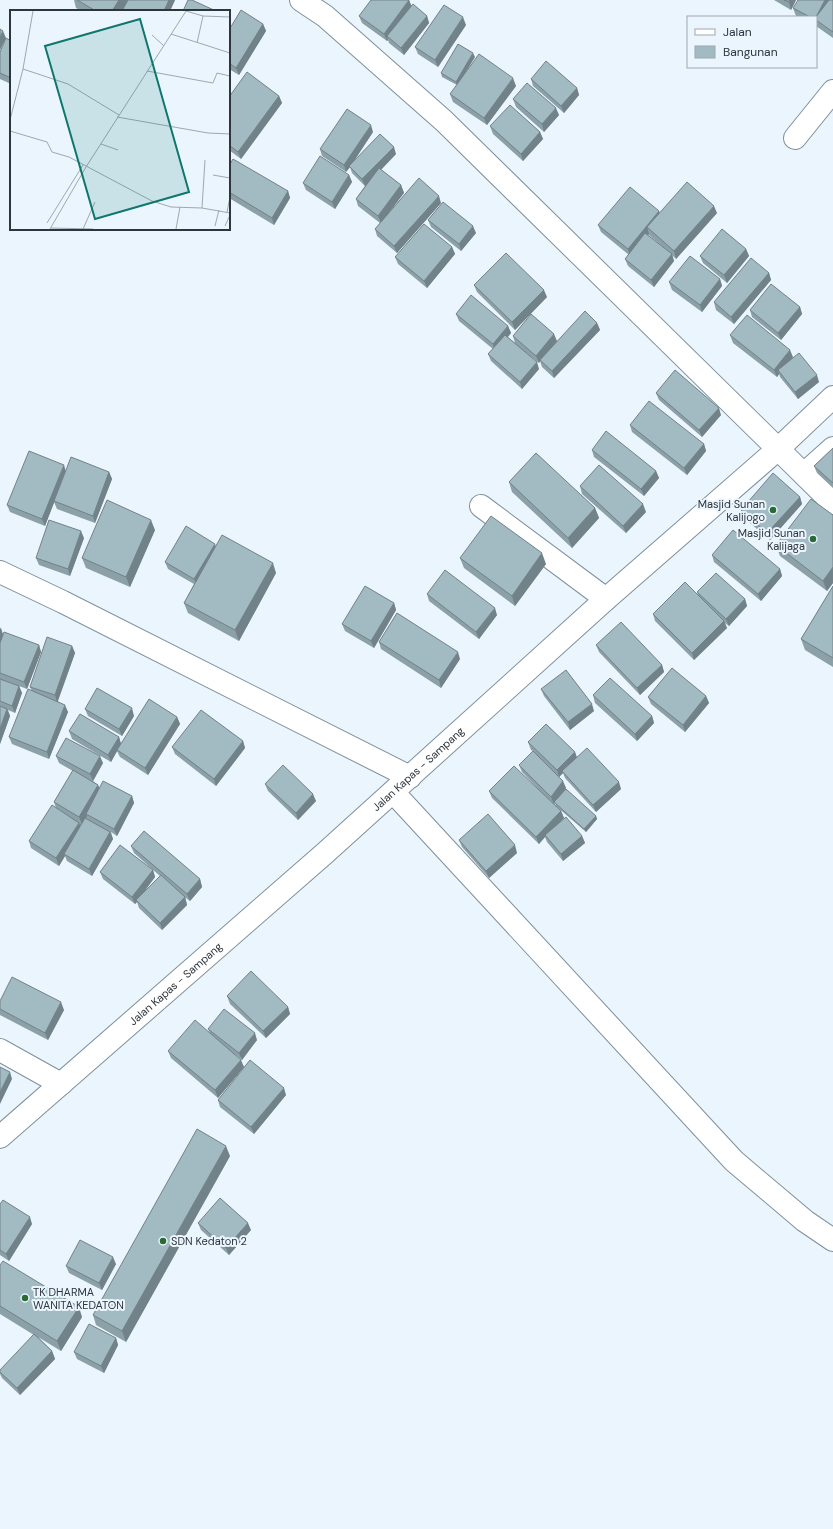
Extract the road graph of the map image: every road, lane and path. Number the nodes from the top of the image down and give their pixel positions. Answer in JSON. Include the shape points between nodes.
{"nodes":[{"id":1,"x":301,"y":0,"type":"edge"},
{"id":2,"x":833,"y":90,"type":"edge"},
{"id":3,"x":795,"y":138,"type":"dead end"},
{"id":4,"x":833,"y":397,"type":"edge"},
{"id":5,"x":833,"y":448,"type":"edge"},
{"id":6,"x":778,"y":449,"type":"junction"},
{"id":7,"x":804,"y":474,"type":"junction"},
{"id":8,"x":833,"y":503,"type":"edge"},
{"id":9,"x":480,"y":506,"type":"dead end"},
{"id":10,"x":0,"y":572,"type":"edge"},
{"id":11,"x":606,"y":599,"type":"junction"},
{"id":12,"x":410,"y":777,"type":"junction"},
{"id":13,"x":393,"y":792,"type":"junction"},
{"id":14,"x":0,"y":1050,"type":"edge"},
{"id":15,"x":61,"y":1084,"type":"junction"},
{"id":16,"x":0,"y":1137,"type":"edge"},
{"id":17,"x":833,"y":1240,"type":"edge"}],
"edges":[{"from":1,"to":6,"type":"street","via":[[325,16],[444,121]]},
{"from":2,"to":3,"type":"street"},
{"from":4,"to":6,"type":"street","name":"Jalan Kapas - Sampang"},
{"from":5,"to":7,"type":"street"},
{"from":6,"to":7,"type":"street"},
{"from":6,"to":11,"type":"street","name":"Jalan Kapas - Sampang"},
{"from":7,"to":8,"type":"street"},
{"from":9,"to":11,"type":"street"},
{"from":10,"to":12,"type":"street"},
{"from":11,"to":12,"type":"street","name":"Jalan Kapas - Sampang"},
{"from":12,"to":13,"type":"street","name":"Jalan Kapas - Sampang"},
{"from":13,"to":15,"type":"street","name":"Jalan Kapas - Sampang"},
{"from":13,"to":17,"type":"street","via":[[734,1161],[805,1221]]},
{"from":14,"to":15,"type":"street"},
{"from":15,"to":16,"type":"street","name":"Jalan Kapas - Sampang"}]}
